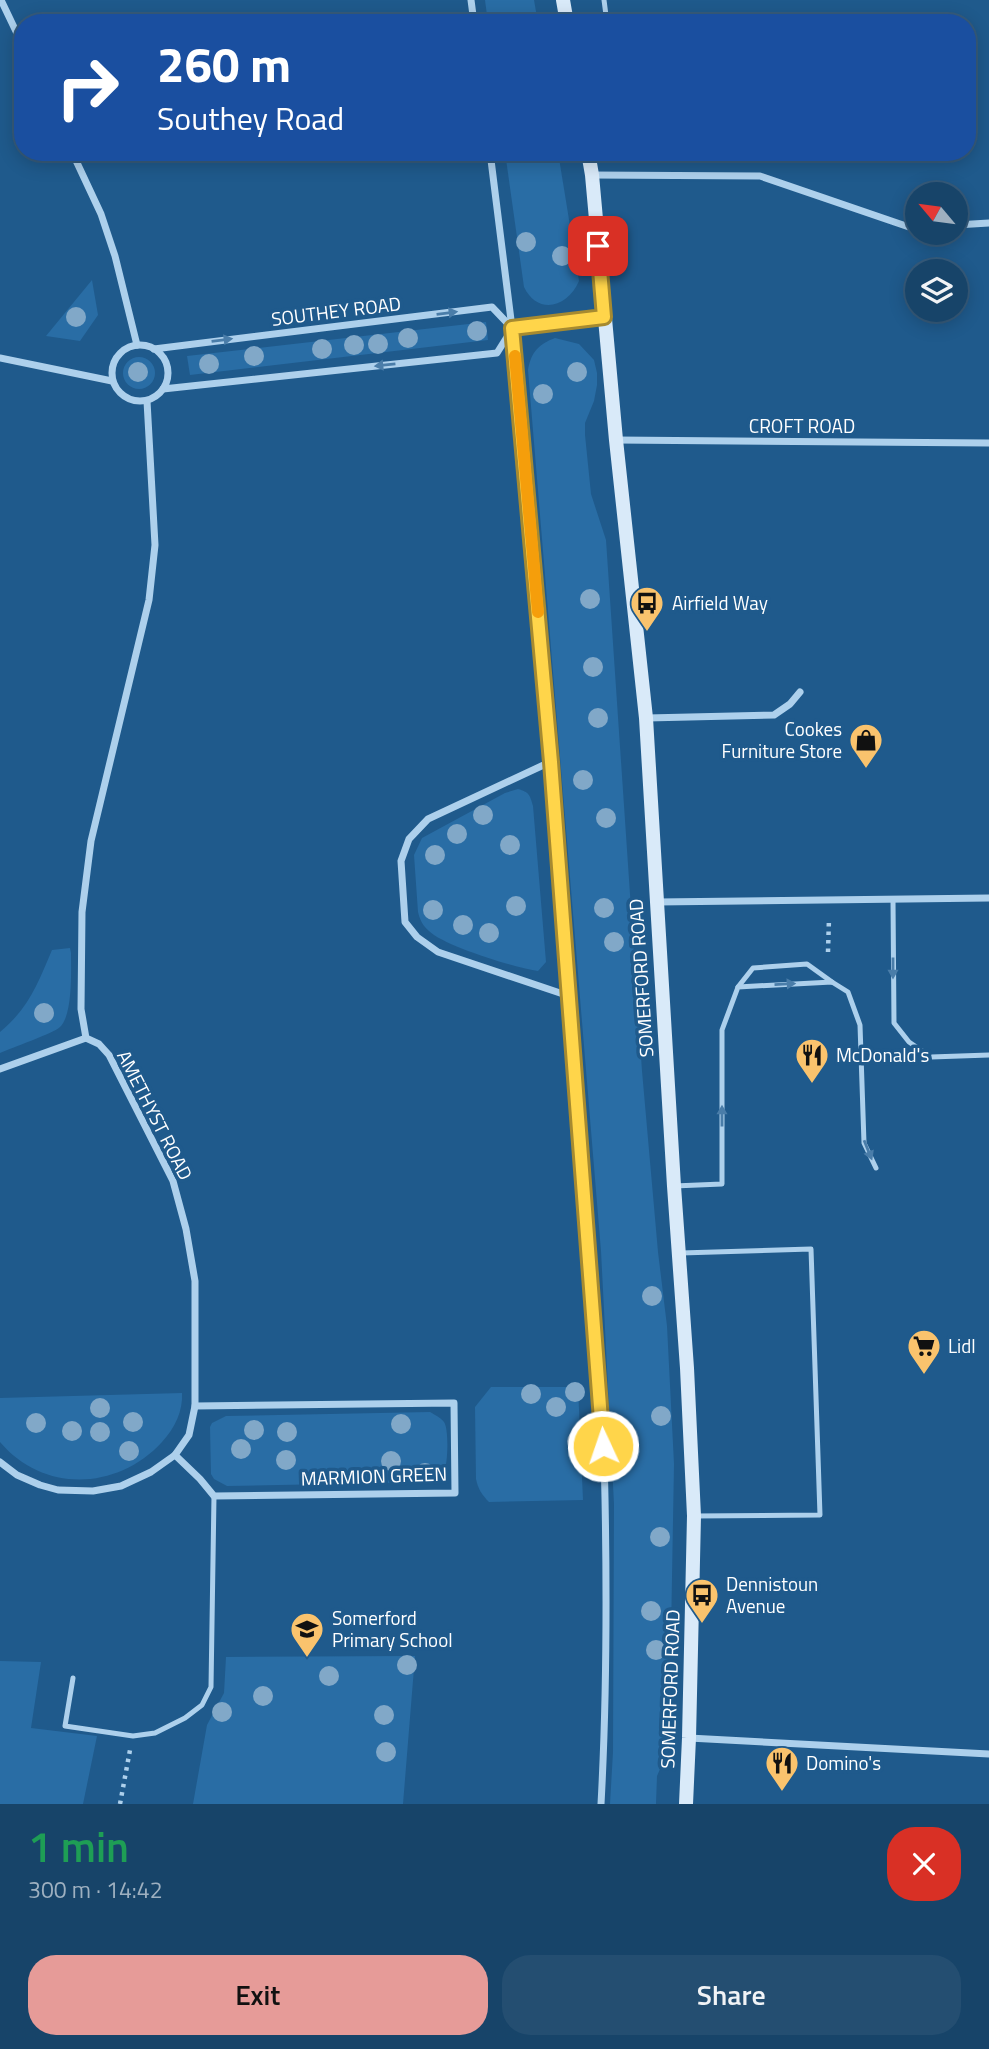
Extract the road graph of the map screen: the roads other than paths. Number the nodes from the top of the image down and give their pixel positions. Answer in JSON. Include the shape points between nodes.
{"nodes":[{"id":1,"x":1,"y":0,"type":"edge"},
{"id":2,"x":14,"y":27,"type":"edge"},
{"id":3,"x":76,"y":161,"type":"edge"},
{"id":4,"x":491,"y":161,"type":"edge"},
{"id":5,"x":590,"y":161,"type":"edge"},
{"id":6,"x":592,"y":175,"type":"junction"},
{"id":7,"x":989,"y":223,"type":"edge"},
{"id":8,"x":968,"y":224,"type":"edge"},
{"id":9,"x":905,"y":226,"type":"edge"},
{"id":10,"x":604,"y":317,"type":"junction"},
{"id":11,"x":512,"y":328,"type":"junction"},
{"id":12,"x":137,"y":345,"type":"junction"},
{"id":13,"x":154,"y":349,"type":"junction"},
{"id":14,"x":0,"y":358,"type":"edge"},
{"id":15,"x":112,"y":381,"type":"junction"},
{"id":16,"x":163,"y":389,"type":"junction"},
{"id":17,"x":147,"y":401,"type":"junction"},
{"id":18,"x":616,"y":440,"type":"junction"},
{"id":19,"x":989,"y":443,"type":"edge"},
{"id":20,"x":800,"y":692,"type":"dead end"},
{"id":21,"x":646,"y":718,"type":"junction"},
{"id":22,"x":551,"y":762,"type":"junction"},
{"id":23,"x":989,"y":898,"type":"edge"},
{"id":24,"x":893,"y":900,"type":"junction"},
{"id":25,"x":656,"y":902,"type":"junction"},
{"id":26,"x":832,"y":982,"type":"junction"},
{"id":27,"x":738,"y":987,"type":"junction"},
{"id":28,"x":569,"y":996,"type":"junction"},
{"id":29,"x":86,"y":1038,"type":"junction"},
{"id":30,"x":989,"y":1055,"type":"edge"},
{"id":31,"x":0,"y":1069,"type":"edge"},
{"id":32,"x":876,"y":1168,"type":"dead end"},
{"id":33,"x":674,"y":1186,"type":"junction"},
{"id":34,"x":678,"y":1253,"type":"junction"},
{"id":35,"x":195,"y":1406,"type":"junction"},
{"id":36,"x":175,"y":1455,"type":"junction"},
{"id":37,"x":0,"y":1462,"type":"edge"},
{"id":38,"x":214,"y":1496,"type":"junction"},
{"id":39,"x":694,"y":1516,"type":"junction"},
{"id":40,"x":73,"y":1678,"type":"dead end"},
{"id":41,"x":690,"y":1738,"type":"junction"},
{"id":42,"x":989,"y":1754,"type":"edge"},
{"id":43,"x":601,"y":1804,"type":"edge"},
{"id":44,"x":686,"y":1804,"type":"edge"}],
"edges":[{"from":1,"to":2,"type":"street"},
{"from":3,"to":12,"type":"street","via":[[102,214]]},
{"from":4,"to":11,"type":"street"},
{"from":5,"to":6,"type":"main road","name":"SOMERFORD ROAD"},
{"from":6,"to":9,"type":"street","via":[[760,176]]},
{"from":6,"to":10,"type":"main road","name":"SOMERFORD ROAD"},
{"from":7,"to":8,"type":"street"},
{"from":10,"to":11,"type":"street"},
{"from":10,"to":18,"type":"main road","name":"SOMERFORD ROAD"},
{"from":13,"to":11,"type":"street","name":"SOUTHEY ROAD","one_way":true,"via":[[492,307]]},
{"from":11,"to":16,"type":"street","one_way":true,"via":[[498,353]]},
{"from":11,"to":22,"type":"street"},
{"from":12,"to":13,"type":"street"},
{"from":12,"to":15,"type":"street","via":[[113,361]]},
{"from":13,"to":16,"type":"street","via":[[167,364],[169,374]]},
{"from":14,"to":15,"type":"street"},
{"from":15,"to":17,"type":"street","via":[[127,399]]},
{"from":16,"to":17,"type":"street"},
{"from":17,"to":29,"type":"street","via":[[155,545],[149,600],[91,841],[82,912],[81,1009]]},
{"from":18,"to":19,"type":"street","name":"CROFT ROAD"},
{"from":18,"to":21,"type":"main road","name":"SOMERFORD ROAD"},
{"from":20,"to":21,"type":"street","via":[[774,715]]},
{"from":21,"to":25,"type":"main road","name":"SOMERFORD ROAD"},
{"from":22,"to":28,"type":"street"},
{"from":22,"to":28,"type":"street","via":[[428,819],[409,839],[401,861],[405,922],[438,952]]},
{"from":23,"to":24,"type":"street"},
{"from":24,"to":25,"type":"street"},
{"from":24,"to":30,"type":"lane","one_way":true,"via":[[894,1023],[909,1042],[931,1057]]},
{"from":25,"to":33,"type":"main road","name":"SOMERFORD ROAD"},
{"from":27,"to":26,"type":"lane","one_way":true},
{"from":26,"to":27,"type":"lane","via":[[807,964],[753,968]]},
{"from":26,"to":32,"type":"lane","one_way":true,"via":[[848,992],[860,1026],[864,1143]]},
{"from":33,"to":27,"type":"lane","one_way":true,"via":[[722,1184],[722,1030]]},
{"from":28,"to":43,"type":"street","via":[[603,1419],[605,1734]]},
{"from":29,"to":31,"type":"street"},
{"from":29,"to":35,"type":"street","name":"AMETHYST ROAD","via":[[109,1055],[173,1181],[195,1282]]},
{"from":33,"to":34,"type":"main road","name":"SOMERFORD ROAD"},
{"from":34,"to":39,"type":"main road","name":"SOMERFORD ROAD"},
{"from":34,"to":39,"type":"lane","via":[[811,1250],[820,1515]]},
{"from":35,"to":36,"type":"street","name":"AMETHYST ROAD","via":[[189,1435]]},
{"from":35,"to":38,"type":"street","name":"MARMION GREEN","via":[[454,1403],[455,1493]]},
{"from":36,"to":37,"type":"street","name":"AMETHYST ROAD","via":[[121,1486],[93,1491],[40,1485]]},
{"from":36,"to":38,"type":"street"},
{"from":38,"to":40,"type":"lane","via":[[211,1687],[202,1705],[155,1732],[132,1736],[65,1726]]},
{"from":39,"to":41,"type":"main road","name":"SOMERFORD ROAD"},
{"from":41,"to":42,"type":"street"},
{"from":41,"to":44,"type":"main road","name":"SOMERFORD ROAD"}]}
